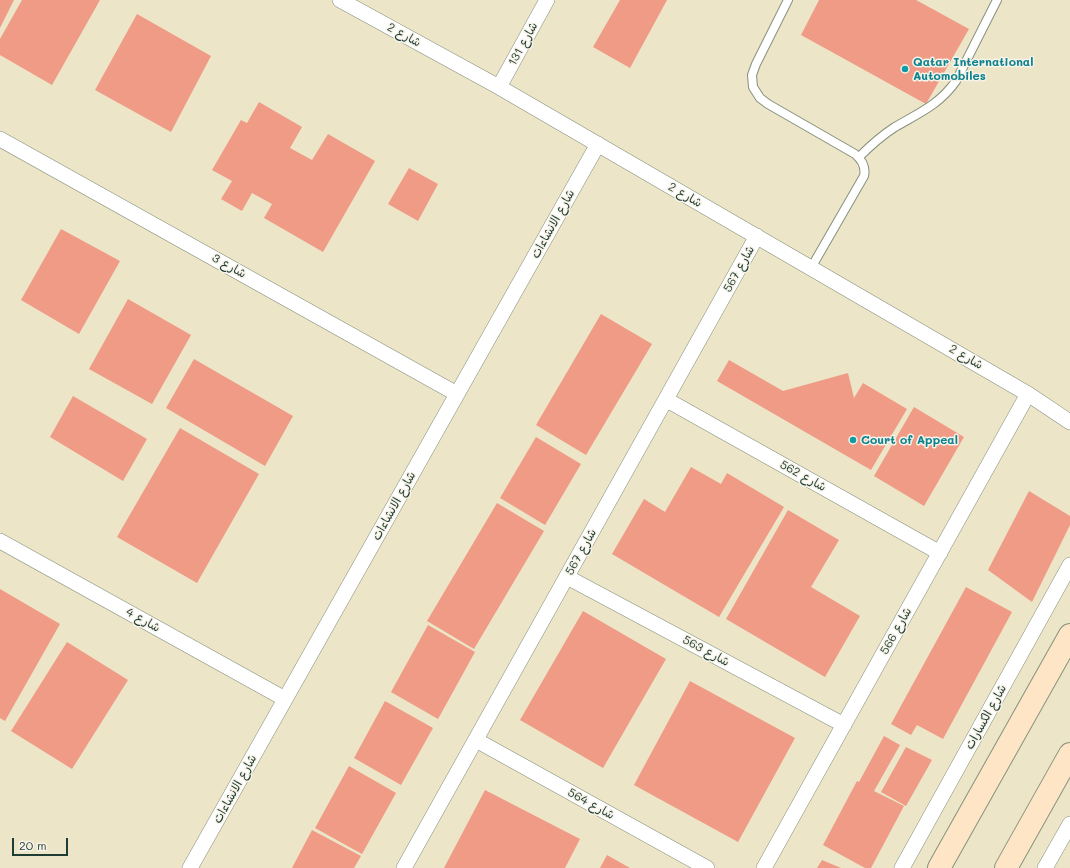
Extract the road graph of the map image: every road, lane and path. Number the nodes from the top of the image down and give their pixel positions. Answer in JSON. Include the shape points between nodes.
{"nodes":[{"id":1,"x":340,"y":0,"type":"edge"},
{"id":2,"x":546,"y":0,"type":"edge"},
{"id":3,"x":788,"y":0,"type":"edge"},
{"id":4,"x":997,"y":0,"type":"edge"},
{"id":5,"x":499,"y":87,"type":"junction"},
{"id":6,"x":0,"y":139,"type":"edge"},
{"id":7,"x":598,"y":144,"type":"junction"},
{"id":8,"x":859,"y":157,"type":"junction"},
{"id":9,"x":758,"y":236,"type":"junction"},
{"id":10,"x":812,"y":268,"type":"junction"},
{"id":11,"x":457,"y":394,"type":"junction"},
{"id":12,"x":1028,"y":394,"type":"junction"},
{"id":13,"x":667,"y":400,"type":"junction"},
{"id":14,"x":1070,"y":422,"type":"edge"},
{"id":15,"x":0,"y":541,"type":"edge"},
{"id":16,"x":940,"y":553,"type":"junction"},
{"id":17,"x":1070,"y":565,"type":"edge"},
{"id":18,"x":567,"y":577,"type":"junction"},
{"id":19,"x":1070,"y":635,"type":"edge"},
{"id":20,"x":285,"y":699,"type":"junction"},
{"id":21,"x":844,"y":725,"type":"junction"},
{"id":22,"x":476,"y":740,"type":"junction"},
{"id":23,"x":1070,"y":754,"type":"edge"},
{"id":24,"x":1070,"y":824,"type":"edge"},
{"id":25,"x":190,"y":868,"type":"edge"},
{"id":26,"x":404,"y":868,"type":"edge"},
{"id":27,"x":707,"y":868,"type":"edge"},
{"id":28,"x":764,"y":868,"type":"edge"},
{"id":29,"x":902,"y":868,"type":"edge"},
{"id":30,"x":939,"y":868,"type":"edge"},
{"id":31,"x":1006,"y":868,"type":"edge"},
{"id":32,"x":1045,"y":868,"type":"edge"}],
"edges":[{"from":1,"to":5,"type":"street","name":"شارع 2"},
{"from":2,"to":5,"type":"street","name":"شارع 131"},
{"from":3,"to":8,"type":"lane","via":[[756,64],[752,75],[753,87],[760,98],[768,104]]},
{"from":4,"to":8,"type":"lane","via":[[950,90],[935,104],[885,134]]},
{"from":5,"to":7,"type":"street","name":"شارع 2"},
{"from":6,"to":11,"type":"street","name":"شارع 3"},
{"from":7,"to":9,"type":"street","name":"شارع 2"},
{"from":7,"to":11,"type":"street","name":"شارع الانشاءات"},
{"from":8,"to":10,"type":"lane","via":[[863,162],[864,176]]},
{"from":9,"to":10,"type":"street","name":"شارع 2"},
{"from":9,"to":13,"type":"street","name":"شارع 567"},
{"from":10,"to":12,"type":"street","name":"شارع 2"},
{"from":11,"to":20,"type":"street","name":"شارع الانشاءات"},
{"from":12,"to":14,"type":"street"},
{"from":12,"to":16,"type":"street","name":"شارع 566"},
{"from":13,"to":16,"type":"street","name":"شارع 562"},
{"from":13,"to":18,"type":"street","name":"شارع 567"},
{"from":15,"to":20,"type":"street","name":"شارع 4"},
{"from":16,"to":21,"type":"street","name":"شارع 566"},
{"from":17,"to":29,"type":"street","name":"شارع الكسارات"},
{"from":18,"to":21,"type":"street","name":"شارع 563"},
{"from":18,"to":22,"type":"street","name":"شارع 567"},
{"from":19,"to":30,"type":"street"},
{"from":20,"to":25,"type":"street","name":"شارع الانشاءات"},
{"from":21,"to":28,"type":"street","name":"شارع 566"},
{"from":22,"to":26,"type":"street","name":"شارع 567"},
{"from":22,"to":27,"type":"street","name":"شارع 564"},
{"from":23,"to":31,"type":"street"},
{"from":24,"to":32,"type":"street"}]}
